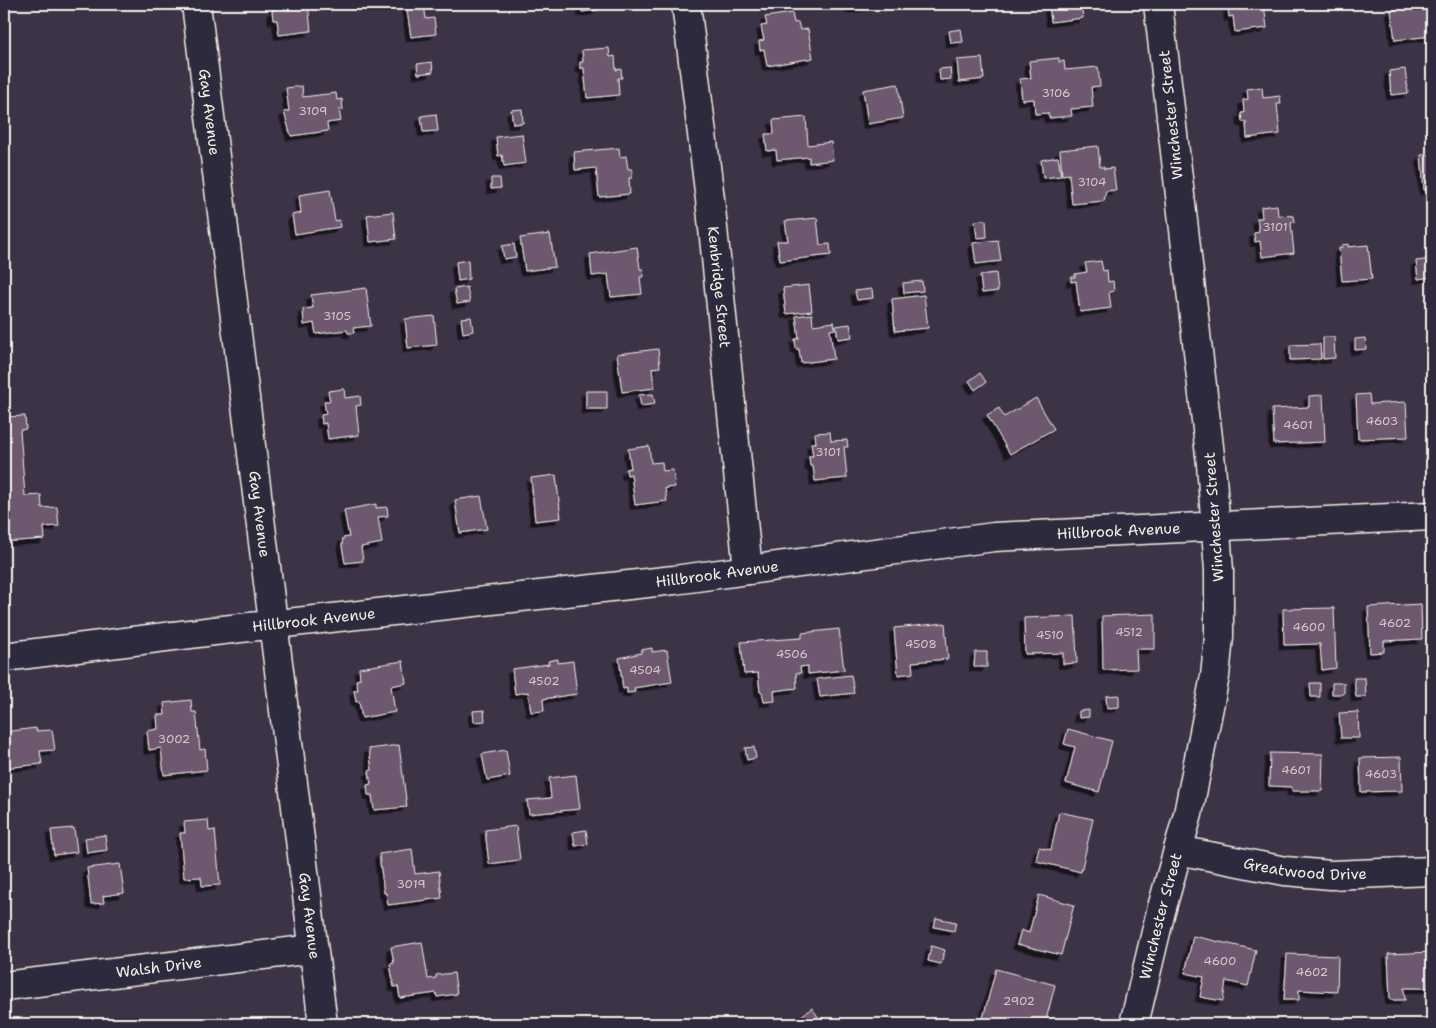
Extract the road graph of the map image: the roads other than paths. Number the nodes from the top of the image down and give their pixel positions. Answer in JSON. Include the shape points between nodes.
{"nodes":[{"id":1,"x":196,"y":4,"type":"edge"},
{"id":2,"x":686,"y":4,"type":"edge"},
{"id":3,"x":1158,"y":4,"type":"edge"},
{"id":4,"x":1432,"y":516,"type":"edge"},
{"id":5,"x":1216,"y":524,"type":"junction"},
{"id":6,"x":748,"y":570,"type":"junction"},
{"id":7,"x":272,"y":625,"type":"junction"},
{"id":8,"x":4,"y":657,"type":"edge"},
{"id":9,"x":1178,"y":850,"type":"junction"},
{"id":10,"x":1432,"y":871,"type":"edge"},
{"id":11,"x":313,"y":948,"type":"junction"},
{"id":12,"x":4,"y":986,"type":"edge"},
{"id":13,"x":323,"y":1024,"type":"edge"},
{"id":14,"x":1134,"y":1024,"type":"edge"}],
"edges":[{"from":1,"to":7,"type":"street","name":"Gay Avenue"},
{"from":2,"to":6,"type":"street","name":"Kenbridge Street","via":[[710,199]]},
{"from":3,"to":5,"type":"street","name":"Winchester Street"},
{"from":4,"to":5,"type":"street","name":"Hillbrook Avenue"},
{"from":5,"to":6,"type":"street","name":"Hillbrook Avenue","via":[[994,537]]},
{"from":5,"to":9,"type":"street","name":"Winchester Street","via":[[1219,637],[1215,676]]},
{"from":6,"to":7,"type":"street","name":"Hillbrook Avenue"},
{"from":7,"to":8,"type":"street","name":"Hillbrook Avenue"},
{"from":7,"to":11,"type":"street","name":"Gay Avenue"},
{"from":9,"to":10,"type":"street","name":"Greatwood Drive","via":[[1285,871],[1331,875]]},
{"from":9,"to":14,"type":"street","name":"Winchester Street"},
{"from":11,"to":12,"type":"street","name":"Walsh Drive"},
{"from":11,"to":13,"type":"street","name":"Gay Avenue"}]}
